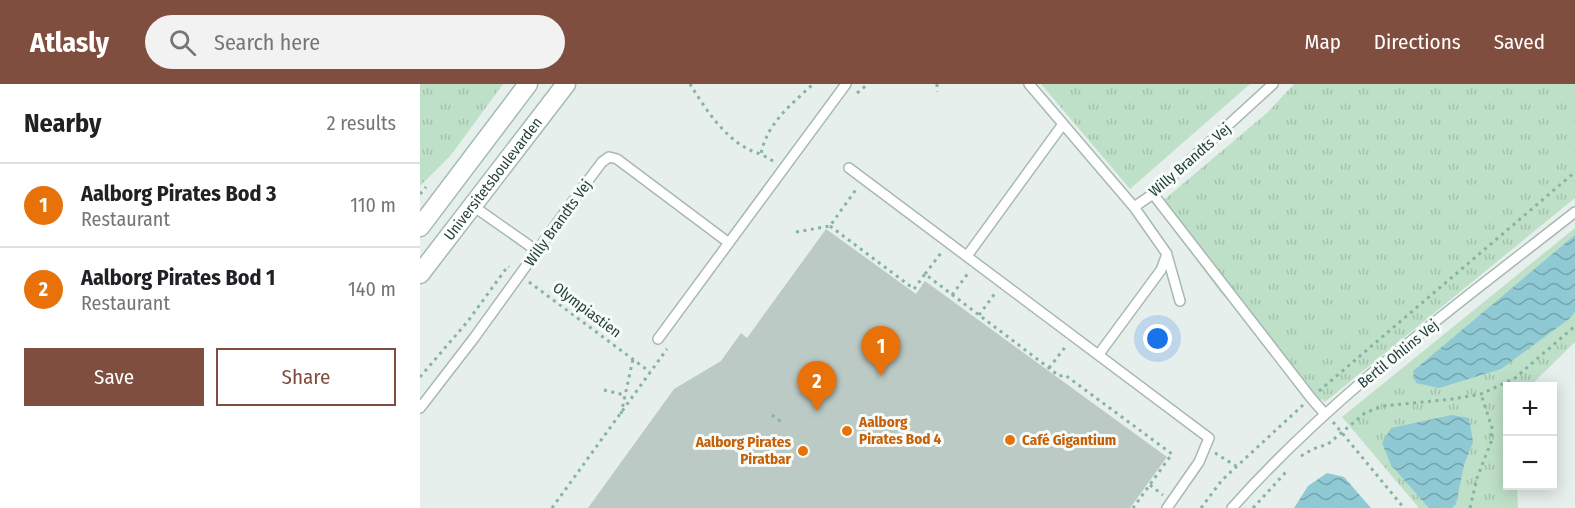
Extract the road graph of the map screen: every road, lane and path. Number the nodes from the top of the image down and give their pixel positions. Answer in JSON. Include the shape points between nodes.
{"nodes":[{"id":1,"x":528,"y":84,"type":"edge"},
{"id":2,"x":566,"y":84,"type":"edge"},
{"id":3,"x":690,"y":84,"type":"edge"},
{"id":4,"x":813,"y":84,"type":"edge"},
{"id":5,"x":853,"y":84,"type":"edge"},
{"id":6,"x":937,"y":84,"type":"edge"},
{"id":7,"x":1022,"y":84,"type":"edge"},
{"id":8,"x":1029,"y":84,"type":"edge"},
{"id":9,"x":1273,"y":84,"type":"edge"},
{"id":10,"x":844,"y":88,"type":"edge"},
{"id":11,"x":937,"y":92,"type":"dead end"},
{"id":12,"x":1038,"y":94,"type":"junction"},
{"id":13,"x":1063,"y":124,"type":"junction"},
{"id":14,"x":761,"y":154,"type":"junction"},
{"id":15,"x":785,"y":168,"type":"junction"},
{"id":16,"x":849,"y":168,"type":"dead end"},
{"id":17,"x":1575,"y":172,"type":"edge"},
{"id":18,"x":856,"y":190,"type":"dead end"},
{"id":19,"x":1152,"y":194,"type":"junction"},
{"id":20,"x":473,"y":206,"type":"junction"},
{"id":21,"x":1134,"y":207,"type":"junction"},
{"id":22,"x":1575,"y":212,"type":"edge"},
{"id":23,"x":830,"y":226,"type":"junction"},
{"id":24,"x":420,"y":227,"type":"edge"},
{"id":25,"x":796,"y":232,"type":"dead end"},
{"id":26,"x":729,"y":243,"type":"junction"},
{"id":27,"x":537,"y":251,"type":"junction"},
{"id":28,"x":1167,"y":254,"type":"junction"},
{"id":29,"x":939,"y":256,"type":"dead end"},
{"id":30,"x":967,"y":256,"type":"junction"},
{"id":31,"x":420,"y":274,"type":"edge"},
{"id":32,"x":925,"y":274,"type":"junction"},
{"id":33,"x":967,"y":274,"type":"dead end"},
{"id":34,"x":520,"y":275,"type":"junction"},
{"id":35,"x":994,"y":294,"type":"dead end"},
{"id":36,"x":952,"y":295,"type":"junction"},
{"id":37,"x":1180,"y":301,"type":"dead end"},
{"id":38,"x":979,"y":315,"type":"junction"},
{"id":39,"x":1575,"y":326,"type":"edge"},
{"id":40,"x":658,"y":339,"type":"dead end"},
{"id":41,"x":1066,"y":346,"type":"dead end"},
{"id":42,"x":1099,"y":354,"type":"junction"},
{"id":43,"x":633,"y":359,"type":"junction"},
{"id":44,"x":1049,"y":369,"type":"junction"},
{"id":45,"x":420,"y":377,"type":"edge"},
{"id":46,"x":604,"y":390,"type":"dead end"},
{"id":47,"x":1481,"y":394,"type":"junction"},
{"id":48,"x":625,"y":395,"type":"junction"},
{"id":49,"x":1311,"y":398,"type":"junction"},
{"id":50,"x":420,"y":408,"type":"edge"},
{"id":51,"x":1325,"y":414,"type":"junction"},
{"id":52,"x":772,"y":415,"type":"dead end"},
{"id":53,"x":621,"y":416,"type":"junction"},
{"id":54,"x":783,"y":423,"type":"dead end"},
{"id":55,"x":1343,"y":433,"type":"junction"},
{"id":56,"x":1207,"y":447,"type":"junction"},
{"id":57,"x":1298,"y":458,"type":"dead end"},
{"id":58,"x":1236,"y":466,"type":"junction"},
{"id":59,"x":1291,"y":466,"type":"dead end"},
{"id":60,"x":1150,"y":485,"type":"junction"},
{"id":61,"x":1167,"y":497,"type":"dead end"},
{"id":62,"x":1205,"y":503,"type":"junction"},
{"id":63,"x":552,"y":508,"type":"edge"},
{"id":64,"x":1133,"y":508,"type":"edge"},
{"id":65,"x":1167,"y":508,"type":"edge"},
{"id":66,"x":1201,"y":508,"type":"edge"},
{"id":67,"x":1210,"y":508,"type":"edge"},
{"id":68,"x":1232,"y":508,"type":"edge"},
{"id":69,"x":1253,"y":508,"type":"edge"},
{"id":70,"x":1404,"y":508,"type":"edge"},
{"id":71,"x":1470,"y":508,"type":"edge"}],
"edges":[{"from":1,"to":24,"type":"main road","name":"Universitetsboulevarden"},
{"from":2,"to":20,"type":"main road","name":"Universitetsboulevarden"},
{"from":3,"to":14,"type":"path","via":[[710,115],[733,138]]},
{"from":4,"to":14,"type":"path","via":[[773,124]]},
{"from":5,"to":10,"type":"lane"},
{"from":6,"to":11,"type":"path"},
{"from":7,"to":12,"type":"lane","name":"Willy Brandts Vej"},
{"from":8,"to":12,"type":"lane","name":"Willy Brandts Vej"},
{"from":9,"to":19,"type":"lane","name":"Willy Brandts Vej"},
{"from":10,"to":15,"type":"lane"},
{"from":12,"to":13,"type":"lane","name":"Willy Brandts Vej"},
{"from":13,"to":21,"type":"lane","name":"Willy Brandts Vej"},
{"from":13,"to":30,"type":"lane"},
{"from":14,"to":15,"type":"path"},
{"from":15,"to":26,"type":"lane"},
{"from":16,"to":30,"type":"lane"},
{"from":17,"to":49,"type":"path"},
{"from":18,"to":23,"type":"path"},
{"from":19,"to":21,"type":"lane","name":"Willy Brandts Vej"},
{"from":19,"to":49,"type":"lane"},
{"from":20,"to":27,"type":"lane"},
{"from":20,"to":31,"type":"main road","name":"Universitetsboulevarden"},
{"from":21,"to":28,"type":"lane"},
{"from":22,"to":51,"type":"lane","name":"Bertil Ohlins Vej"},
{"from":23,"to":25,"type":"path"},
{"from":23,"to":32,"type":"path","via":[[914,289]]},
{"from":26,"to":27,"type":"lane","name":"Willy Brandts Vej","via":[[617,159],[609,157]]},
{"from":26,"to":40,"type":"lane"},
{"from":27,"to":34,"type":"lane","name":"Willy Brandts Vej"},
{"from":28,"to":37,"type":"lane"},
{"from":28,"to":42,"type":"lane","via":[[1161,270]]},
{"from":29,"to":32,"type":"path"},
{"from":30,"to":42,"type":"lane"},
{"from":32,"to":36,"type":"path"},
{"from":33,"to":36,"type":"path"},
{"from":34,"to":43,"type":"path","name":"Olympiastien"},
{"from":34,"to":45,"type":"path","via":[[508,266]]},
{"from":34,"to":50,"type":"lane","name":"Willy Brandts Vej"},
{"from":35,"to":38,"type":"path"},
{"from":36,"to":38,"type":"path"},
{"from":38,"to":44,"type":"path"},
{"from":39,"to":47,"type":"path","via":[[1515,378]]},
{"from":41,"to":44,"type":"path"},
{"from":42,"to":56,"type":"lane","via":[[1209,438]]},
{"from":43,"to":48,"type":"path"},
{"from":43,"to":53,"type":"path","name":"Olympiastien","via":[[650,372]]},
{"from":44,"to":60,"type":"path","via":[[1059,376],[1065,375],[1172,454]]},
{"from":46,"to":48,"type":"path"},
{"from":47,"to":55,"type":"path","via":[[1383,406],[1365,413]]},
{"from":47,"to":71,"type":"path","via":[[1492,428],[1491,442]]},
{"from":48,"to":53,"type":"path"},
{"from":49,"to":51,"type":"lane"},
{"from":49,"to":58,"type":"path"},
{"from":51,"to":55,"type":"path"},
{"from":51,"to":68,"type":"lane","name":"Bertil Ohlins Vej"},
{"from":52,"to":54,"type":"path"},
{"from":53,"to":63,"type":"path"},
{"from":55,"to":57,"type":"path"},
{"from":55,"to":70,"type":"path"},
{"from":56,"to":58,"type":"path"},
{"from":56,"to":65,"type":"lane"},
{"from":58,"to":62,"type":"path"},
{"from":59,"to":69,"type":"path"},
{"from":60,"to":61,"type":"path"},
{"from":60,"to":64,"type":"path"},
{"from":62,"to":66,"type":"path"},
{"from":62,"to":67,"type":"path"}]}
